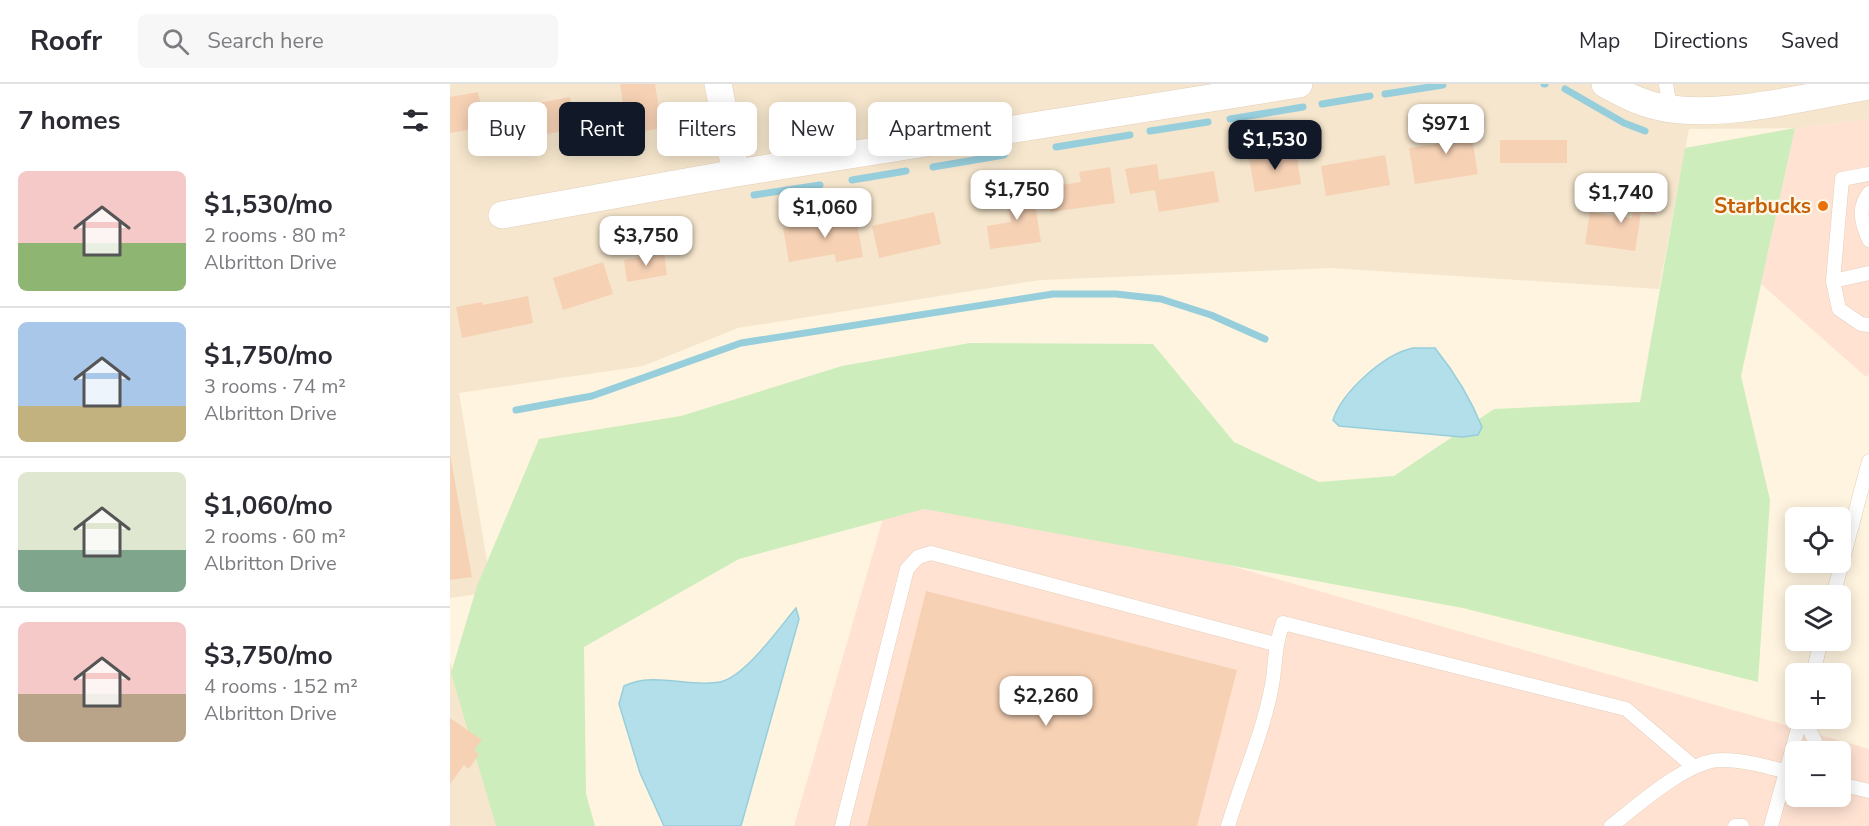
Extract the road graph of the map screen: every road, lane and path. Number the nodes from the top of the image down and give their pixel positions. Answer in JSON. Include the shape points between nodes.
{"nodes":[{"id":1,"x":718,"y":84,"type":"edge"},
{"id":2,"x":1299,"y":84,"type":"edge"},
{"id":3,"x":1605,"y":84,"type":"edge"},
{"id":4,"x":1869,"y":86,"type":"edge"},
{"id":5,"x":1668,"y":96,"type":"edge"},
{"id":6,"x":735,"y":173,"type":"junction"},
{"id":7,"x":1869,"y":174,"type":"edge"},
{"id":8,"x":1869,"y":193,"type":"edge"},
{"id":9,"x":502,"y":215,"type":"dead end"},
{"id":10,"x":1869,"y":240,"type":"edge"},
{"id":11,"x":1869,"y":273,"type":"edge"},
{"id":12,"x":1833,"y":281,"type":"junction"},
{"id":13,"x":1869,"y":325,"type":"edge"},
{"id":14,"x":1869,"y":461,"type":"edge"},
{"id":15,"x":1836,"y":585,"type":"edge"},
{"id":16,"x":1275,"y":644,"type":"junction"},
{"id":17,"x":1694,"y":767,"type":"junction"},
{"id":18,"x":1785,"y":771,"type":"edge"},
{"id":19,"x":1851,"y":787,"type":"edge"},
{"id":20,"x":1785,"y":789,"type":"edge"},
{"id":21,"x":1869,"y":791,"type":"edge"},
{"id":22,"x":842,"y":826,"type":"edge"},
{"id":23,"x":1228,"y":826,"type":"edge"},
{"id":24,"x":1611,"y":826,"type":"edge"},
{"id":25,"x":1735,"y":826,"type":"edge"},
{"id":26,"x":1742,"y":826,"type":"edge"},
{"id":27,"x":1771,"y":826,"type":"edge"}],
"edges":[{"from":1,"to":6,"type":"street"},
{"from":2,"to":6,"type":"street"},
{"from":3,"to":5,"type":"street","via":[[1632,99]]},
{"from":4,"to":5,"type":"street","via":[[1692,111]]},
{"from":6,"to":9,"type":"street"},
{"from":7,"to":12,"type":"lane","via":[[1842,179]]},
{"from":8,"to":10,"type":"lane","via":[[1861,215]]},
{"from":11,"to":12,"type":"lane"},
{"from":12,"to":13,"type":"lane","via":[[1839,309]]},
{"from":14,"to":15,"type":"lane"},
{"from":16,"to":17,"type":"lane","via":[[1283,622],[1626,709]]},
{"from":16,"to":22,"type":"lane","via":[[931,553],[918,557],[907,569]]},
{"from":16,"to":23,"type":"lane","via":[[1272,685]]},
{"from":17,"to":18,"type":"lane","via":[[1720,759]]},
{"from":17,"to":24,"type":"lane"},
{"from":19,"to":21,"type":"lane"},
{"from":20,"to":27,"type":"lane"},
{"from":25,"to":26,"type":"lane"}]}
